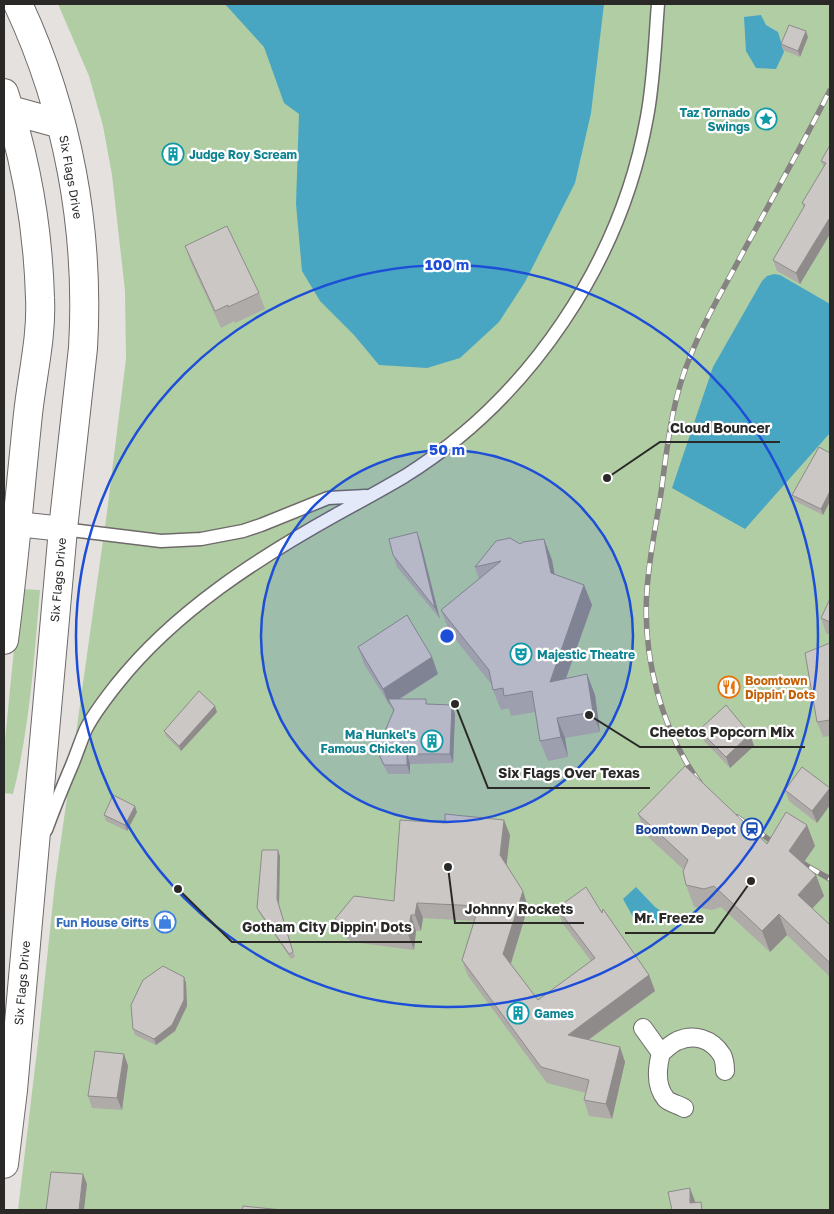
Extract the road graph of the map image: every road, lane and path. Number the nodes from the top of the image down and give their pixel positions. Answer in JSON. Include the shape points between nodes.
{"nodes":[{"id":1,"x":18,"y":4,"type":"edge"},
{"id":2,"x":658,"y":4,"type":"edge"},
{"id":3,"x":7,"y":102,"type":"edge"},
{"id":4,"x":61,"y":124,"type":"junction"},
{"id":5,"x":372,"y":495,"type":"junction"},
{"id":6,"x":10,"y":523,"type":"edge"},
{"id":7,"x":63,"y":529,"type":"junction"},
{"id":8,"x":4,"y":630,"type":"edge"},
{"id":9,"x":33,"y":860,"type":"junction"},
{"id":10,"x":643,"y":1028,"type":"dead end"},
{"id":11,"x":661,"y":1053,"type":"junction"},
{"id":12,"x":725,"y":1071,"type":"dead end"},
{"id":13,"x":684,"y":1108,"type":"dead end"},
{"id":14,"x":4,"y":1164,"type":"edge"}],
"edges":[{"from":1,"to":4,"type":"street","name":"Six Flags Drive","via":[[39,53]]},
{"from":2,"to":5,"type":"lane","via":[[647,116],[635,168],[601,255],[576,303],[541,353],[473,424],[429,460]]},
{"from":3,"to":4,"type":"street"},
{"from":3,"to":6,"type":"street","via":[[29,188],[40,300],[38,342]]},
{"from":4,"to":7,"type":"street","name":"Six Flags Drive","via":[[79,213],[85,320]]},
{"from":5,"to":7,"type":"lane","via":[[328,498],[243,531],[202,539],[161,541]]},
{"from":5,"to":9,"type":"lane","via":[[300,536],[223,586],[169,628],[134,663],[86,729]]},
{"from":6,"to":7,"type":"street"},
{"from":6,"to":8,"type":"street"},
{"from":7,"to":9,"type":"street","name":"Six Flags Drive"},
{"from":9,"to":14,"type":"street","name":"Six Flags Drive"},
{"from":10,"to":11,"type":"street"},
{"from":11,"to":12,"type":"street","via":[[676,1041],[700,1037],[723,1056]]},
{"from":11,"to":13,"type":"street","via":[[659,1086],[667,1099]]}]}
